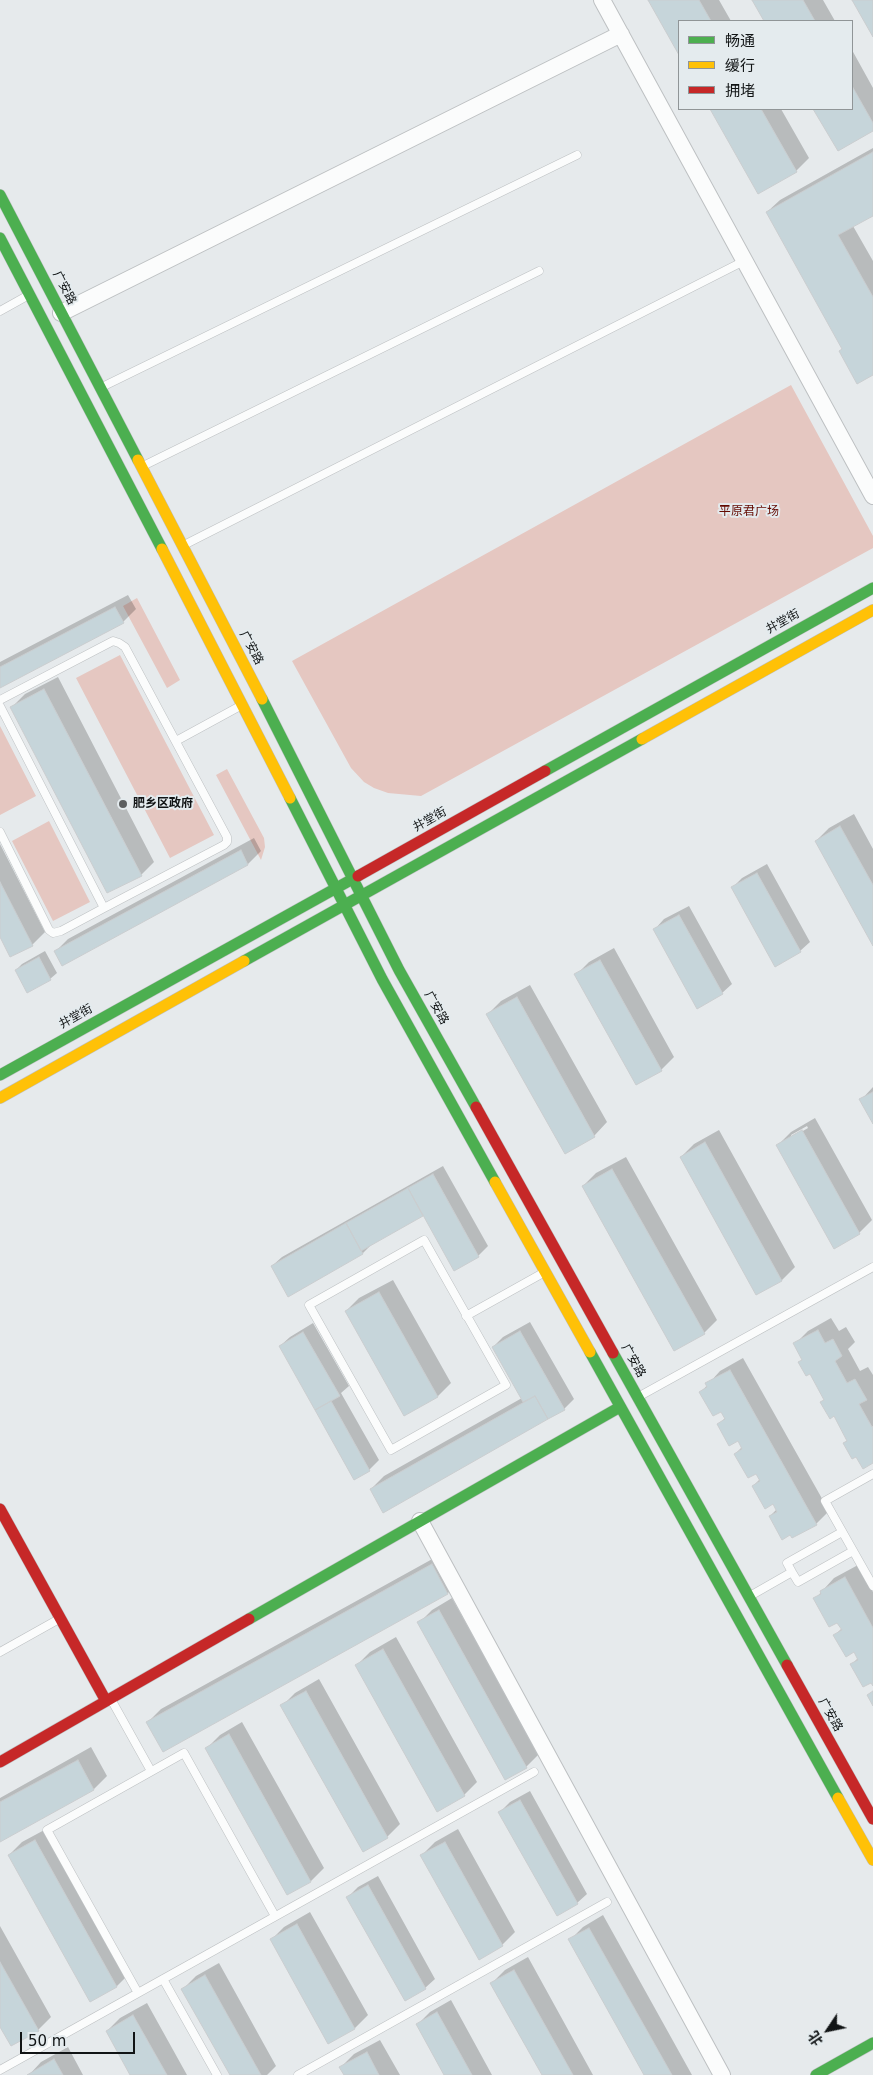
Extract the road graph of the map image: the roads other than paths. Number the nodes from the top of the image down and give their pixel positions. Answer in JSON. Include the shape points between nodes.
{"nodes":[{"id":1,"x":602,"y":0,"type":"edge"},
{"id":2,"x":621,"y":34,"type":"junction"},
{"id":3,"x":577,"y":155,"type":"dead end"},
{"id":4,"x":0,"y":195,"type":"edge"},
{"id":5,"x":0,"y":238,"type":"edge"},
{"id":6,"x":744,"y":260,"type":"junction"},
{"id":7,"x":538,"y":271,"type":"dead end"},
{"id":8,"x":30,"y":295,"type":"junction"},
{"id":9,"x":0,"y":311,"type":"edge"},
{"id":10,"x":61,"y":313,"type":"junction"},
{"id":11,"x":100,"y":388,"type":"junction"},
{"id":12,"x":141,"y":467,"type":"junction"},
{"id":13,"x":873,"y":496,"type":"edge"},
{"id":14,"x":182,"y":546,"type":"junction"},
{"id":15,"x":873,"y":588,"type":"edge"},
{"id":16,"x":873,"y":610,"type":"edge"},
{"id":17,"x":0,"y":700,"type":"edge"},
{"id":18,"x":243,"y":705,"type":"junction"},
{"id":19,"x":0,"y":706,"type":"edge"},
{"id":20,"x":176,"y":741,"type":"junction"},
{"id":21,"x":0,"y":832,"type":"edge"},
{"id":22,"x":353,"y":878,"type":"junction"},
{"id":23,"x":336,"y":888,"type":"junction"},
{"id":24,"x":362,"y":896,"type":"junction"},
{"id":25,"x":344,"y":905,"type":"junction"},
{"id":26,"x":104,"y":908,"type":"junction"},
{"id":27,"x":0,"y":1075,"type":"edge"},
{"id":28,"x":0,"y":1098,"type":"edge"},
{"id":29,"x":873,"y":1267,"type":"edge"},
{"id":30,"x":544,"y":1272,"type":"junction"},
{"id":31,"x":466,"y":1316,"type":"junction"},
{"id":32,"x":637,"y":1398,"type":"junction"},
{"id":33,"x":620,"y":1407,"type":"junction"},
{"id":34,"x":873,"y":1474,"type":"edge"},
{"id":35,"x":0,"y":1509,"type":"edge"},
{"id":36,"x":420,"y":1521,"type":"junction"},
{"id":37,"x":842,"y":1532,"type":"junction"},
{"id":38,"x":853,"y":1551,"type":"junction"},
{"id":39,"x":792,"y":1572,"type":"junction"},
{"id":40,"x":873,"y":1586,"type":"edge"},
{"id":41,"x":748,"y":1596,"type":"junction"},
{"id":42,"x":60,"y":1618,"type":"junction"},
{"id":43,"x":0,"y":1652,"type":"edge"},
{"id":44,"x":108,"y":1700,"type":"junction"},
{"id":45,"x":0,"y":1762,"type":"edge"},
{"id":46,"x":151,"y":1771,"type":"junction"},
{"id":47,"x":534,"y":1772,"type":"dead end"},
{"id":48,"x":873,"y":1820,"type":"edge"},
{"id":49,"x":873,"y":1860,"type":"edge"},
{"id":50,"x":608,"y":1902,"type":"dead end"},
{"id":51,"x":275,"y":1916,"type":"junction"},
{"id":52,"x":163,"y":1979,"type":"junction"},
{"id":53,"x":138,"y":1993,"type":"junction"},
{"id":54,"x":873,"y":2043,"type":"edge"},
{"id":55,"x":0,"y":2070,"type":"edge"},
{"id":56,"x":217,"y":2075,"type":"edge"},
{"id":57,"x":298,"y":2075,"type":"edge"},
{"id":58,"x":722,"y":2075,"type":"edge"},
{"id":59,"x":816,"y":2075,"type":"edge"}],
"edges":[{"from":1,"to":2,"type":"street"},
{"from":2,"to":6,"type":"street"},
{"from":2,"to":10,"type":"street"},
{"from":3,"to":11,"type":"lane"},
{"from":4,"to":10,"type":"main road","name":"广安路"},
{"from":5,"to":8,"type":"main road"},
{"from":6,"to":13,"type":"street"},
{"from":6,"to":14,"type":"lane"},
{"from":7,"to":12,"type":"lane"},
{"from":8,"to":9,"type":"lane"},
{"from":8,"to":18,"type":"main road"},
{"from":10,"to":11,"type":"main road","name":"广安路"},
{"from":11,"to":12,"type":"main road","name":"广安路"},
{"from":12,"to":14,"type":"main road","name":"广安路"},
{"from":14,"to":22,"type":"main road","name":"广安路"},
{"from":15,"to":22,"type":"main road","name":"井堂街"},
{"from":16,"to":24,"type":"main road"},
{"from":17,"to":20,"type":"lane","via":[[113,641],[125,647]]},
{"from":18,"to":20,"type":"lane"},
{"from":18,"to":23,"type":"main road"},
{"from":19,"to":26,"type":"lane"},
{"from":20,"to":26,"type":"lane","via":[[227,842]]},
{"from":21,"to":26,"type":"lane","via":[[53,933]]},
{"from":22,"to":23,"type":"main road","name":"井堂街"},
{"from":22,"to":24,"type":"main road","name":"广安路"},
{"from":23,"to":25,"type":"main road"},
{"from":23,"to":27,"type":"main road","name":"井堂街"},
{"from":24,"to":25,"type":"main road"},
{"from":24,"to":32,"type":"main road","name":"广安路","via":[[399,970]]},
{"from":25,"to":28,"type":"main road"},
{"from":25,"to":30,"type":"main road"},
{"from":29,"to":32,"type":"lane"},
{"from":30,"to":31,"type":"lane"},
{"from":30,"to":33,"type":"main road"},
{"from":31,"to":31,"type":"lane","via":[[424,1240],[309,1305],[391,1450],[506,1385]]},
{"from":32,"to":41,"type":"main road","name":"广安路"},
{"from":33,"to":36,"type":"main road"},
{"from":33,"to":49,"type":"main road"},
{"from":34,"to":37,"type":"lane","via":[[824,1501]]},
{"from":35,"to":42,"type":"main road"},
{"from":36,"to":44,"type":"main road"},
{"from":36,"to":58,"type":"street"},
{"from":37,"to":38,"type":"lane"},
{"from":37,"to":39,"type":"lane","via":[[787,1563]]},
{"from":38,"to":39,"type":"lane","via":[[798,1582]]},
{"from":38,"to":40,"type":"lane"},
{"from":39,"to":41,"type":"lane"},
{"from":41,"to":48,"type":"main road","name":"广安路"},
{"from":42,"to":43,"type":"lane"},
{"from":42,"to":44,"type":"main road"},
{"from":44,"to":45,"type":"main road"},
{"from":44,"to":46,"type":"lane"},
{"from":46,"to":51,"type":"lane","via":[[184,1753]]},
{"from":46,"to":53,"type":"lane","via":[[47,1830]]},
{"from":47,"to":51,"type":"lane"},
{"from":50,"to":57,"type":"lane"},
{"from":51,"to":52,"type":"lane"},
{"from":52,"to":53,"type":"lane"},
{"from":52,"to":56,"type":"lane"},
{"from":53,"to":55,"type":"lane"},
{"from":54,"to":59,"type":"main road"}]}
